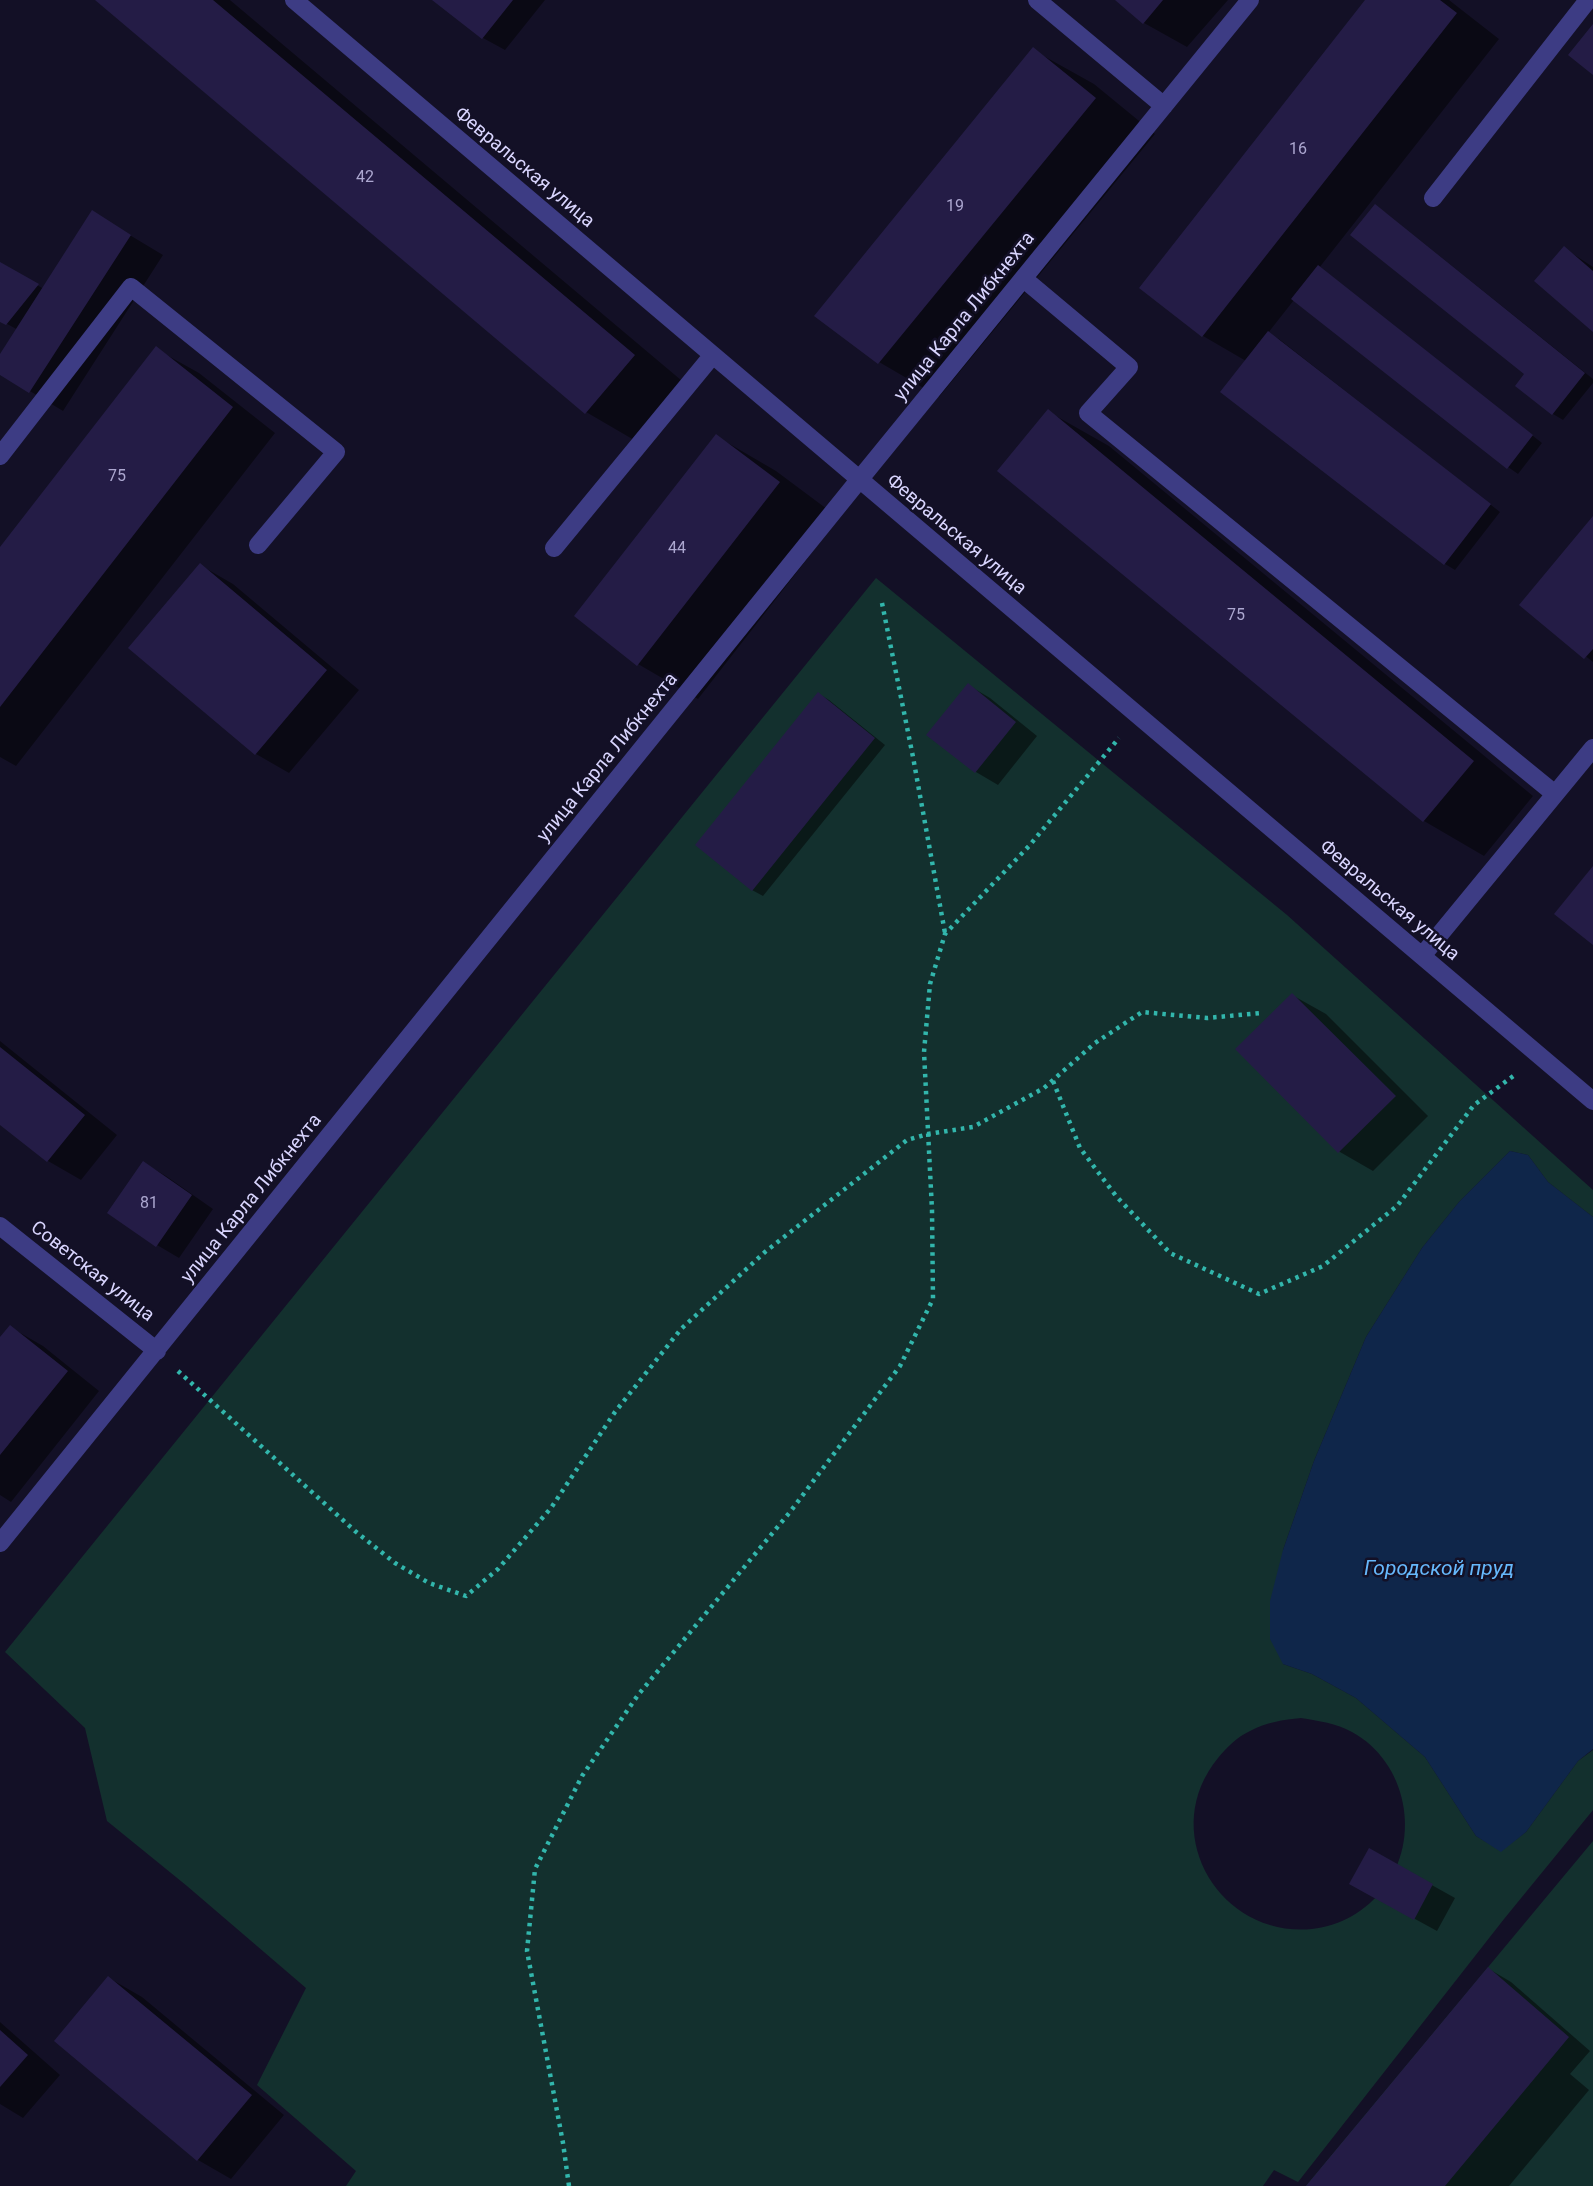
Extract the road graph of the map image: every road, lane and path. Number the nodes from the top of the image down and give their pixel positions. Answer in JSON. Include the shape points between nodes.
{"nodes":[{"id":1,"x":293,"y":0,"type":"edge"},
{"id":2,"x":1037,"y":0,"type":"edge"},
{"id":3,"x":1251,"y":0,"type":"edge"},
{"id":4,"x":1588,"y":0,"type":"edge"},
{"id":5,"x":1164,"y":106,"type":"junction"},
{"id":6,"x":1433,"y":198,"type":"dead end"},
{"id":7,"x":1024,"y":279,"type":"junction"},
{"id":8,"x":712,"y":356,"type":"junction"},
{"id":9,"x":0,"y":456,"type":"edge"},
{"id":10,"x":859,"y":480,"type":"junction"},
{"id":11,"x":258,"y":545,"type":"dead end"},
{"id":12,"x":554,"y":548,"type":"dead end"},
{"id":13,"x":882,"y":603,"type":"dead end"},
{"id":14,"x":1137,"y":716,"type":"junction"},
{"id":15,"x":1593,"y":748,"type":"edge"},
{"id":16,"x":1555,"y":793,"type":"junction"},
{"id":17,"x":945,"y":934,"type":"junction"},
{"id":18,"x":1422,"y":956,"type":"junction"},
{"id":19,"x":1261,"y":1013,"type":"dead end"},
{"id":20,"x":1540,"y":1056,"type":"junction"},
{"id":21,"x":1053,"y":1081,"type":"junction"},
{"id":22,"x":1593,"y":1101,"type":"edge"},
{"id":23,"x":928,"y":1134,"type":"junction"},
{"id":24,"x":0,"y":1226,"type":"edge"},
{"id":25,"x":157,"y":1351,"type":"junction"},
{"id":26,"x":0,"y":1543,"type":"edge"},
{"id":27,"x":569,"y":2186,"type":"edge"}],
"edges":[{"from":1,"to":8,"type":"street","name":"Февральская улица"},
{"from":2,"to":5,"type":"street"},
{"from":3,"to":5,"type":"street","name":"улица Карла Либкнехта"},
{"from":4,"to":6,"type":"street"},
{"from":5,"to":7,"type":"street","name":"улица Карла Либкнехта"},
{"from":7,"to":10,"type":"street","name":"улица Карла Либкнехта"},
{"from":7,"to":16,"type":"street","via":[[1129,367],[1088,413]]},
{"from":8,"to":10,"type":"street","name":"Февральская улица"},
{"from":8,"to":12,"type":"street"},
{"from":9,"to":11,"type":"street","via":[[131,287],[337,452]]},
{"from":10,"to":14,"type":"street","name":"Февральская улица"},
{"from":10,"to":25,"type":"street","name":"улица Карла Либкнехта"},
{"from":13,"to":17,"type":"path"},
{"from":14,"to":17,"type":"path","via":[[1030,846]]},
{"from":14,"to":18,"type":"street","name":"Февральская улица"},
{"from":15,"to":16,"type":"street"},
{"from":16,"to":18,"type":"street"},
{"from":17,"to":23,"type":"path","via":[[930,984],[924,1052]]},
{"from":18,"to":20,"type":"street","name":"Февральская улица"},
{"from":19,"to":21,"type":"path","via":[[1207,1018],[1142,1013],[1095,1043]]},
{"from":20,"to":21,"type":"path","via":[[1474,1105],[1396,1206],[1322,1266],[1259,1294],[1170,1253],[1116,1196],[1080,1148]]},
{"from":20,"to":22,"type":"street","name":"Февральская улица"},
{"from":21,"to":23,"type":"path","via":[[973,1127]]},
{"from":23,"to":25,"type":"path","via":[[907,1140],[775,1244],[681,1329],[615,1412],[551,1508],[498,1569],[466,1596],[429,1583],[394,1563]]},
{"from":23,"to":27,"type":"path","via":[[933,1299],[900,1366],[790,1512],[638,1695],[582,1776],[535,1869],[527,1951]]},
{"from":24,"to":25,"type":"street","name":"Советская улица"},
{"from":25,"to":26,"type":"street","name":"улица Карла Либкнехта"}]}
